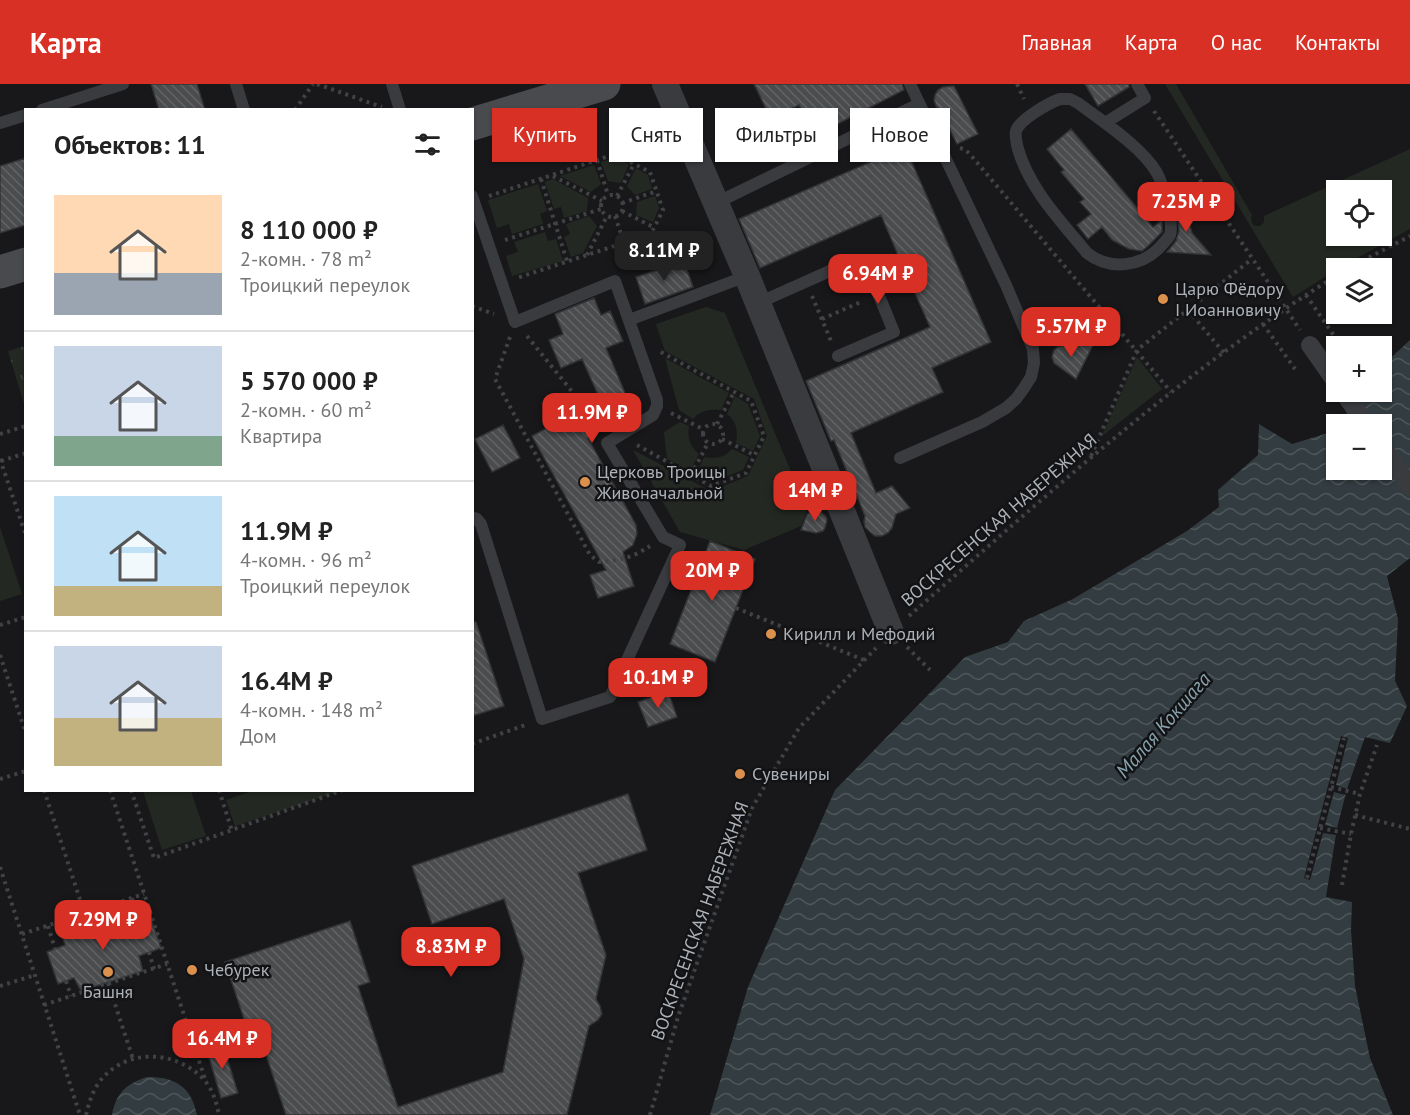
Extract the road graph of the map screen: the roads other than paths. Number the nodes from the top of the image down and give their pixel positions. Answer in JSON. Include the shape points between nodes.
{"nodes":[{"id":1,"x":123,"y":84,"type":"edge"},
{"id":2,"x":236,"y":84,"type":"edge"},
{"id":3,"x":392,"y":84,"type":"edge"},
{"id":4,"x":604,"y":84,"type":"edge"},
{"id":5,"x":665,"y":84,"type":"edge"},
{"id":6,"x":910,"y":84,"type":"edge"},
{"id":7,"x":1137,"y":84,"type":"edge"},
{"id":8,"x":919,"y":104,"type":"junction"},
{"id":9,"x":48,"y":108,"type":"edge"},
{"id":10,"x":243,"y":108,"type":"edge"},
{"id":11,"x":399,"y":108,"type":"edge"},
{"id":12,"x":24,"y":116,"type":"edge"},
{"id":13,"x":0,"y":123,"type":"edge"},
{"id":14,"x":474,"y":123,"type":"edge"},
{"id":15,"x":1105,"y":123,"type":"junction"},
{"id":16,"x":474,"y":202,"type":"edge"},
{"id":17,"x":716,"y":204,"type":"junction"},
{"id":18,"x":24,"y":265,"type":"edge"},
{"id":19,"x":0,"y":272,"type":"edge"},
{"id":20,"x":747,"y":276,"type":"junction"},
{"id":21,"x":758,"y":303,"type":"junction"},
{"id":22,"x":629,"y":320,"type":"junction"},
{"id":23,"x":1310,"y":345,"type":"dead end"},
{"id":24,"x":838,"y":356,"type":"road end"},
{"id":25,"x":1326,"y":368,"type":"edge"},
{"id":26,"x":900,"y":458,"type":"dead end"},
{"id":27,"x":1392,"y":461,"type":"edge"},
{"id":28,"x":1410,"y":487,"type":"edge"},
{"id":29,"x":474,"y":518,"type":"edge"},
{"id":30,"x":891,"y":632,"type":"road end"}],
"edges":[{"from":1,"to":9,"type":"lane"},
{"from":2,"to":10,"type":"lane"},
{"from":3,"to":11,"type":"lane"},
{"from":4,"to":14,"type":"main road"},
{"from":5,"to":17,"type":"street"},
{"from":6,"to":8,"type":"lane"},
{"from":7,"to":15,"type":"lane","via":[[1145,98]]},
{"from":8,"to":17,"type":"lane"},
{"from":8,"to":26,"type":"lane","via":[[1015,306],[1033,350],[1034,363],[1024,388],[1006,408]]},
{"from":12,"to":13,"type":"lane"},
{"from":15,"to":15,"type":"lane","via":[[1078,103],[1060,99],[1022,123],[1016,132],[1017,144],[1036,188],[1087,253],[1104,263],[1127,265],[1156,251],[1169,237],[1171,218],[1158,175],[1149,160]]},
{"from":16,"to":22,"type":"lane","via":[[515,322],[615,281]]},
{"from":17,"to":20,"type":"street"},
{"from":18,"to":19,"type":"main road"},
{"from":20,"to":21,"type":"street"},
{"from":20,"to":22,"type":"lane"},
{"from":21,"to":24,"type":"lane","via":[[841,266],[862,269],[870,277],[894,332]]},
{"from":21,"to":30,"type":"street"},
{"from":22,"to":29,"type":"lane","via":[[657,406],[653,415],[607,443],[663,537],[681,545],[610,697],[542,719],[481,524]]},
{"from":23,"to":25,"type":"street"},
{"from":27,"to":28,"type":"street"}]}
